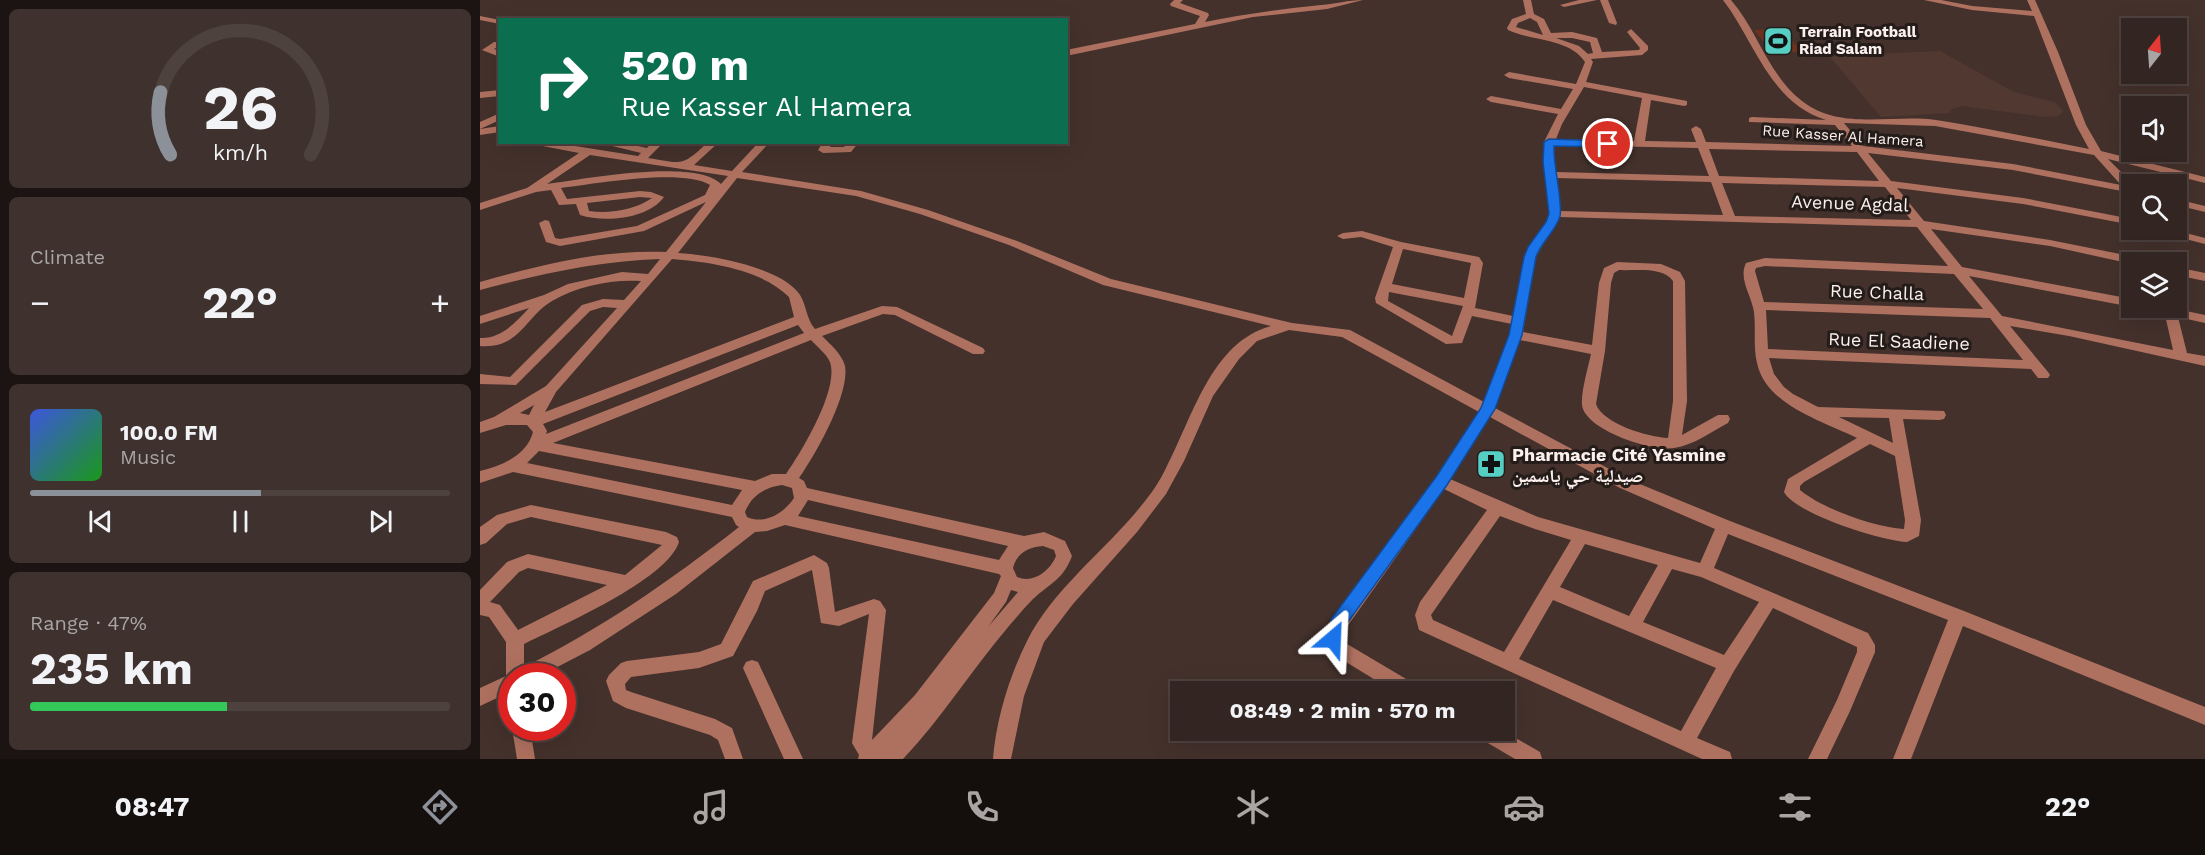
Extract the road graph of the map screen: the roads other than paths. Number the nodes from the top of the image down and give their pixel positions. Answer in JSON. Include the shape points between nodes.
{"nodes":[{"id":1,"x":1179,"y":0,"type":"edge"},
{"id":2,"x":1359,"y":0,"type":"edge"},
{"id":3,"x":1527,"y":0,"type":"edge"},
{"id":4,"x":1593,"y":0,"type":"edge"},
{"id":5,"x":1604,"y":0,"type":"edge"},
{"id":6,"x":1727,"y":0,"type":"edge"},
{"id":7,"x":1928,"y":0,"type":"edge"},
{"id":8,"x":2031,"y":0,"type":"edge"},
{"id":9,"x":1564,"y":5,"type":"dead end"},
{"id":10,"x":2036,"y":14,"type":"junction"},
{"id":11,"x":1530,"y":15,"type":"junction"},
{"id":12,"x":480,"y":18,"type":"edge"},
{"id":13,"x":498,"y":22,"type":"edge"},
{"id":14,"x":1613,"y":23,"type":"dead end"},
{"id":15,"x":1198,"y":27,"type":"junction"},
{"id":16,"x":1631,"y":32,"type":"dead end"},
{"id":17,"x":1548,"y":37,"type":"junction"},
{"id":18,"x":498,"y":43,"type":"edge"},
{"id":19,"x":1597,"y":44,"type":"junction"},
{"id":20,"x":480,"y":45,"type":"edge"},
{"id":21,"x":1068,"y":52,"type":"edge"},
{"id":22,"x":1598,"y":55,"type":"junction"},
{"id":23,"x":1619,"y":55,"type":"junction"},
{"id":24,"x":1586,"y":57,"type":"junction"},
{"id":25,"x":498,"y":60,"type":"edge"},
{"id":26,"x":1509,"y":75,"type":"dead end"},
{"id":27,"x":1579,"y":86,"type":"junction"},
{"id":28,"x":498,"y":93,"type":"edge"},
{"id":29,"x":480,"y":94,"type":"edge"},
{"id":30,"x":1647,"y":97,"type":"junction"},
{"id":31,"x":1491,"y":99,"type":"dead end"},
{"id":32,"x":1684,"y":103,"type":"dead end"},
{"id":33,"x":1564,"y":112,"type":"junction"},
{"id":34,"x":498,"y":116,"type":"edge"},
{"id":35,"x":480,"y":117,"type":"edge"},
{"id":36,"x":1752,"y":120,"type":"dead end"},
{"id":37,"x":1838,"y":122,"type":"junction"},
{"id":38,"x":480,"y":126,"type":"edge"},
{"id":39,"x":498,"y":129,"type":"edge"},
{"id":40,"x":1696,"y":129,"type":"dead end"},
{"id":41,"x":480,"y":133,"type":"edge"},
{"id":42,"x":498,"y":138,"type":"edge"},
{"id":43,"x":1549,"y":142,"type":"junction"},
{"id":44,"x":539,"y":144,"type":"edge"},
{"id":45,"x":610,"y":144,"type":"edge"},
{"id":46,"x":657,"y":144,"type":"edge"},
{"id":47,"x":712,"y":144,"type":"edge"},
{"id":48,"x":763,"y":144,"type":"edge"},
{"id":49,"x":828,"y":144,"type":"edge"},
{"id":50,"x":852,"y":144,"type":"edge"},
{"id":51,"x":1639,"y":144,"type":"junction"},
{"id":52,"x":1702,"y":145,"type":"junction"},
{"id":53,"x":1862,"y":150,"type":"junction"},
{"id":54,"x":587,"y":152,"type":"junction"},
{"id":55,"x":648,"y":152,"type":"junction"},
{"id":56,"x":2097,"y":153,"type":"junction"},
{"id":57,"x":638,"y":160,"type":"junction"},
{"id":58,"x":681,"y":167,"type":"junction"},
{"id":59,"x":734,"y":175,"type":"junction"},
{"id":60,"x":1550,"y":175,"type":"junction"},
{"id":61,"x":1715,"y":178,"type":"junction"},
{"id":62,"x":2121,"y":179,"type":"edge"},
{"id":63,"x":2205,"y":180,"type":"edge"},
{"id":64,"x":1889,"y":184,"type":"junction"},
{"id":65,"x":555,"y":187,"type":"junction"},
{"id":66,"x":2121,"y":188,"type":"edge"},
{"id":67,"x":532,"y":189,"type":"junction"},
{"id":68,"x":581,"y":200,"type":"junction"},
{"id":69,"x":2187,"y":204,"type":"edge"},
{"id":70,"x":480,"y":207,"type":"edge"},
{"id":71,"x":2205,"y":209,"type":"edge"},
{"id":72,"x":1555,"y":214,"type":"junction"},
{"id":73,"x":1730,"y":218,"type":"junction"},
{"id":74,"x":2121,"y":220,"type":"edge"},
{"id":75,"x":545,"y":223,"type":"dead end"},
{"id":76,"x":1920,"y":224,"type":"junction"},
{"id":77,"x":2187,"y":235,"type":"edge"},
{"id":78,"x":1343,"y":236,"type":"dead end"},
{"id":79,"x":2187,"y":238,"type":"edge"},
{"id":80,"x":2205,"y":241,"type":"edge"},
{"id":81,"x":1399,"y":245,"type":"junction"},
{"id":82,"x":2205,"y":252,"type":"edge"},
{"id":83,"x":669,"y":256,"type":"junction"},
{"id":84,"x":2121,"y":258,"type":"edge"},
{"id":85,"x":1958,"y":270,"type":"junction"},
{"id":86,"x":2187,"y":273,"type":"edge"},
{"id":87,"x":2205,"y":277,"type":"edge"},
{"id":88,"x":651,"y":278,"type":"junction"},
{"id":89,"x":480,"y":286,"type":"edge"},
{"id":90,"x":1385,"y":287,"type":"junction"},
{"id":91,"x":548,"y":298,"type":"junction"},
{"id":92,"x":2121,"y":301,"type":"edge"},
{"id":93,"x":627,"y":304,"type":"junction"},
{"id":94,"x":1759,"y":306,"type":"junction"},
{"id":95,"x":1468,"y":307,"type":"junction"},
{"id":96,"x":2187,"y":315,"type":"edge"},
{"id":97,"x":1996,"y":317,"type":"junction"},
{"id":98,"x":2172,"y":318,"type":"edge"},
{"id":99,"x":801,"y":319,"type":"junction"},
{"id":100,"x":2205,"y":319,"type":"edge"},
{"id":101,"x":480,"y":320,"type":"edge"},
{"id":102,"x":1288,"y":326,"type":"junction"},
{"id":103,"x":1517,"y":328,"type":"junction"},
{"id":104,"x":814,"y":334,"type":"junction"},
{"id":105,"x":480,"y":342,"type":"edge"},
{"id":106,"x":978,"y":351,"type":"dead end"},
{"id":107,"x":1598,"y":351,"type":"junction"},
{"id":108,"x":1762,"y":353,"type":"junction"},
{"id":109,"x":2181,"y":356,"type":"junction"},
{"id":110,"x":2205,"y":361,"type":"edge"},
{"id":111,"x":481,"y":380,"type":"edge"},
{"id":112,"x":551,"y":389,"type":"junction"},
{"id":113,"x":1488,"y":409,"type":"junction"},
{"id":114,"x":1816,"y":411,"type":"junction"},
{"id":115,"x":1895,"y":414,"type":"junction"},
{"id":116,"x":1939,"y":414,"type":"dead end"},
{"id":117,"x":1723,"y":419,"type":"dead end"},
{"id":118,"x":533,"y":421,"type":"junction"},
{"id":119,"x":496,"y":422,"type":"junction"},
{"id":120,"x":480,"y":428,"type":"edge"},
{"id":121,"x":1870,"y":437,"type":"junction"},
{"id":122,"x":1674,"y":443,"type":"junction"},
{"id":123,"x":536,"y":445,"type":"junction"},
{"id":124,"x":1901,"y":453,"type":"junction"},
{"id":125,"x":511,"y":466,"type":"junction"},
{"id":126,"x":481,"y":478,"type":"edge"},
{"id":127,"x":790,"y":480,"type":"junction"},
{"id":128,"x":1441,"y":481,"type":"junction"},
{"id":129,"x":756,"y":488,"type":"junction"},
{"id":130,"x":802,"y":493,"type":"junction"},
{"id":131,"x":1497,"y":508,"type":"junction"},
{"id":132,"x":737,"y":512,"type":"junction"},
{"id":133,"x":784,"y":519,"type":"junction"},
{"id":134,"x":752,"y":526,"type":"junction"},
{"id":135,"x":1724,"y":526,"type":"junction"},
{"id":136,"x":1581,"y":537,"type":"junction"},
{"id":137,"x":480,"y":538,"type":"edge"},
{"id":138,"x":1024,"y":543,"type":"junction"},
{"id":139,"x":1668,"y":561,"type":"junction"},
{"id":140,"x":1060,"y":568,"type":"junction"},
{"id":141,"x":1704,"y":571,"type":"junction"},
{"id":142,"x":1007,"y":573,"type":"junction"},
{"id":143,"x":1084,"y":580,"type":"junction"},
{"id":144,"x":628,"y":583,"type":"junction"},
{"id":145,"x":1038,"y":585,"type":"junction"},
{"id":146,"x":1551,"y":591,"type":"junction"},
{"id":147,"x":1770,"y":598,"type":"junction"},
{"id":148,"x":480,"y":603,"type":"edge"},
{"id":149,"x":1958,"y":616,"type":"junction"},
{"id":150,"x":1634,"y":624,"type":"junction"},
{"id":151,"x":515,"y":640,"type":"junction"},
{"id":152,"x":1508,"y":662,"type":"junction"},
{"id":153,"x":514,"y":663,"type":"edge"},
{"id":154,"x":552,"y":663,"type":"edge"},
{"id":155,"x":1728,"y":665,"type":"junction"},
{"id":156,"x":752,"y":668,"type":"dead end"},
{"id":157,"x":1394,"y":681,"type":"edge"},
{"id":158,"x":498,"y":689,"type":"edge"},
{"id":159,"x":480,"y":697,"type":"edge"},
{"id":160,"x":2205,"y":716,"type":"edge"},
{"id":161,"x":523,"y":741,"type":"edge"},
{"id":162,"x":1502,"y":741,"type":"edge"},
{"id":163,"x":1685,"y":741,"type":"junction"},
{"id":164,"x":877,"y":758,"type":"edge"},
{"id":165,"x":526,"y":759,"type":"edge"},
{"id":166,"x":734,"y":759,"type":"edge"},
{"id":167,"x":794,"y":759,"type":"edge"},
{"id":168,"x":1002,"y":759,"type":"edge"},
{"id":169,"x":1533,"y":759,"type":"edge"},
{"id":170,"x":1723,"y":759,"type":"edge"},
{"id":171,"x":1817,"y":759,"type":"edge"},
{"id":172,"x":1902,"y":759,"type":"edge"}],
"edges":[{"from":1,"to":15,"type":"street","via":[[1174,4],[1205,15]]},
{"from":2,"to":15,"type":"street"},
{"from":3,"to":11,"type":"street"},
{"from":4,"to":9,"type":"street"},
{"from":5,"to":14,"type":"street"},
{"from":6,"to":37,"type":"street","via":[[1739,14],[1768,68],[1797,102]]},
{"from":7,"to":10,"type":"street"},
{"from":8,"to":10,"type":"street"},
{"from":10,"to":56,"type":"street","via":[[2081,125]]},
{"from":11,"to":17,"type":"street","via":[[1541,21]]},
{"from":11,"to":17,"type":"street","via":[[1515,21],[1511,28]]},
{"from":12,"to":13,"type":"street"},
{"from":15,"to":21,"type":"street"},
{"from":16,"to":23,"type":"street","via":[[1644,50]]},
{"from":17,"to":19,"type":"street","via":[[1582,37]]},
{"from":17,"to":24,"type":"street"},
{"from":18,"to":20,"type":"street"},
{"from":18,"to":25,"type":"street","via":[[486,50]]},
{"from":19,"to":22,"type":"street"},
{"from":19,"to":23,"type":"street"},
{"from":22,"to":23,"type":"street"},
{"from":22,"to":24,"type":"street"},
{"from":24,"to":27,"type":"street","via":[[1588,66]]},
{"from":26,"to":27,"type":"street"},
{"from":27,"to":30,"type":"street"},
{"from":27,"to":33,"type":"street"},
{"from":28,"to":29,"type":"street"},
{"from":30,"to":32,"type":"street"},
{"from":30,"to":51,"type":"street"},
{"from":31,"to":33,"type":"street"},
{"from":33,"to":43,"type":"street"},
{"from":34,"to":35,"type":"street"},
{"from":34,"to":38,"type":"street"},
{"from":36,"to":37,"type":"street"},
{"from":37,"to":53,"type":"street"},
{"from":37,"to":56,"type":"street","via":[[1920,121]]},
{"from":39,"to":41,"type":"street"},
{"from":40,"to":52,"type":"street"},
{"from":41,"to":42,"type":"street"},
{"from":43,"to":51,"type":"street","name":"Rue Kasser Al Hamera"},
{"from":43,"to":60,"type":"street"},
{"from":44,"to":54,"type":"street"},
{"from":45,"to":55,"type":"street"},
{"from":46,"to":55,"type":"street"},
{"from":47,"to":58,"type":"street"},
{"from":48,"to":59,"type":"street"},
{"from":49,"to":50,"type":"street","via":[[823,150],[847,150]]},
{"from":51,"to":52,"type":"street","name":"Rue Kasser Al Hamera"},
{"from":52,"to":53,"type":"street","name":"Rue Kasser Al Hamera"},
{"from":52,"to":61,"type":"street"},
{"from":53,"to":64,"type":"street"},
{"from":53,"to":66,"type":"street","name":"Rue Kasser Al Hamera","via":[[2013,167]]},
{"from":54,"to":57,"type":"street"},
{"from":54,"to":67,"type":"street"},
{"from":55,"to":57,"type":"street"},
{"from":56,"to":62,"type":"street"},
{"from":56,"to":63,"type":"street"},
{"from":57,"to":58,"type":"street"},
{"from":58,"to":59,"type":"street"},
{"from":59,"to":83,"type":"street"},
{"from":59,"to":102,"type":"street","via":[[832,189],[904,205],[1013,243],[1107,282]]},
{"from":60,"to":61,"type":"street"},
{"from":60,"to":72,"type":"street"},
{"from":61,"to":64,"type":"street"},
{"from":61,"to":73,"type":"street"},
{"from":64,"to":74,"type":"street","via":[[2023,201]]},
{"from":64,"to":76,"type":"street"},
{"from":65,"to":67,"type":"street"},
{"from":65,"to":68,"type":"street","via":[[563,203]]},
{"from":65,"to":75,"type":"street","via":[[672,174],[707,177],[716,184],[709,197],[633,232],[560,243],[550,240]]},
{"from":67,"to":70,"type":"street"},
{"from":68,"to":68,"type":"street","via":[[643,194],[659,197],[645,208],[594,216],[584,213]]},
{"from":69,"to":71,"type":"street"},
{"from":72,"to":73,"type":"street","name":"Avenue Agdal"},
{"from":72,"to":103,"type":"street","via":[[1530,257]]},
{"from":73,"to":76,"type":"street","name":"Avenue Agdal"},
{"from":76,"to":84,"type":"street","name":"Avenue Agdal"},
{"from":76,"to":85,"type":"street"},
{"from":77,"to":80,"type":"street"},
{"from":78,"to":81,"type":"street","via":[[1362,234]]},
{"from":79,"to":82,"type":"street"},
{"from":81,"to":90,"type":"street"},
{"from":81,"to":95,"type":"street","via":[[1475,260]]},
{"from":83,"to":88,"type":"street"},
{"from":83,"to":89,"type":"street","via":[[590,261]]},
{"from":83,"to":99,"type":"street","via":[[720,261],[779,283],[795,296]]},
{"from":85,"to":92,"type":"street"},
{"from":85,"to":94,"type":"street","via":[[1756,262],[1749,266],[1748,276]]},
{"from":85,"to":97,"type":"street"},
{"from":86,"to":87,"type":"street"},
{"from":88,"to":91,"type":"street","via":[[622,276],[568,288]]},
{"from":88,"to":93,"type":"street"},
{"from":90,"to":95,"type":"street"},
{"from":90,"to":95,"type":"street","via":[[1381,298],[1384,305],[1451,341],[1460,337]]},
{"from":91,"to":101,"type":"street"},
{"from":91,"to":105,"type":"street","via":[[503,339],[488,344]]},
{"from":93,"to":111,"type":"street","via":[[603,303],[586,308],[515,380]]},
{"from":93,"to":112,"type":"street"},
{"from":94,"to":97,"type":"street","name":"Rue Challa"},
{"from":94,"to":108,"type":"street"},
{"from":95,"to":103,"type":"street"},
{"from":96,"to":100,"type":"street"},
{"from":97,"to":108,"type":"street","name":"Rue El Saadiene","via":[[2039,370]]},
{"from":97,"to":109,"type":"street","name":"Rue Challa"},
{"from":98,"to":109,"type":"street"},
{"from":99,"to":104,"type":"street"},
{"from":99,"to":118,"type":"street"},
{"from":102,"to":113,"type":"street","via":[[1334,330],[1356,337]]},
{"from":102,"to":143,"type":"street","via":[[1255,336],[1241,349],[1201,406],[1163,489]]},
{"from":103,"to":107,"type":"street"},
{"from":103,"to":113,"type":"street"},
{"from":104,"to":106,"type":"street","via":[[876,311],[892,310]]},
{"from":104,"to":123,"type":"street"},
{"from":104,"to":127,"type":"street","via":[[837,362],[836,392],[810,453]]},
{"from":107,"to":122,"type":"street","via":[[1589,404],[1592,413],[1600,421],[1630,434],[1654,442]]},
{"from":107,"to":122,"type":"street","via":[[1608,271],[1617,266],[1645,266],[1667,269],[1676,275],[1680,401]]},
{"from":108,"to":114,"type":"street","via":[[1766,373],[1778,390]]},
{"from":109,"to":110,"type":"street","name":"Rue Challa"},
{"from":112,"to":118,"type":"street"},
{"from":112,"to":119,"type":"street"},
{"from":113,"to":128,"type":"street"},
{"from":113,"to":135,"type":"street","via":[[1625,484]]},
{"from":114,"to":115,"type":"street"},
{"from":114,"to":121,"type":"street"},
{"from":115,"to":116,"type":"street"},
{"from":115,"to":124,"type":"street"},
{"from":117,"to":122,"type":"street"},
{"from":118,"to":119,"type":"street","via":[[512,418]]},
{"from":118,"to":123,"type":"street","via":[[540,431]]},
{"from":119,"to":120,"type":"street"},
{"from":121,"to":124,"type":"street"},
{"from":121,"to":124,"type":"street","via":[[1800,478],[1793,483],[1792,492],[1807,503],[1888,534],[1907,536],[1913,531],[1913,520]]},
{"from":123,"to":125,"type":"street"},
{"from":123,"to":129,"type":"street"},
{"from":125,"to":126,"type":"street"},
{"from":125,"to":132,"type":"street"},
{"from":127,"to":129,"type":"street","via":[[770,481]]},
{"from":127,"to":130,"type":"street","via":[[799,485]]},
{"from":128,"to":131,"type":"street"},
{"from":128,"to":157,"type":"street","via":[[1333,634],[1334,645]]},
{"from":129,"to":132,"type":"street","via":[[745,496]]},
{"from":130,"to":133,"type":"street","via":[[795,509]]},
{"from":130,"to":138,"type":"street"},
{"from":131,"to":136,"type":"street"},
{"from":131,"to":152,"type":"street","via":[[1426,607],[1423,620],[1434,630]]},
{"from":132,"to":134,"type":"street","via":[[741,521]]},
{"from":133,"to":134,"type":"street"},
{"from":133,"to":142,"type":"street"},
{"from":134,"to":154,"type":"street","via":[[655,602]]},
{"from":135,"to":141,"type":"street"},
{"from":135,"to":149,"type":"street"},
{"from":136,"to":139,"type":"street"},
{"from":136,"to":146,"type":"street"},
{"from":137,"to":144,"type":"street","via":[[502,519],[531,511],[669,540],[669,548]]},
{"from":138,"to":140,"type":"street","via":[[1044,539],[1055,543],[1062,551]]},
{"from":138,"to":142,"type":"street","via":[[1012,551]]},
{"from":139,"to":141,"type":"street"},
{"from":139,"to":150,"type":"street"},
{"from":140,"to":143,"type":"street"},
{"from":140,"to":145,"type":"street"},
{"from":141,"to":147,"type":"street"},
{"from":142,"to":145,"type":"street","via":[[1018,585]]},
{"from":142,"to":164,"type":"street","via":[[1000,597]]},
{"from":143,"to":168,"type":"street","via":[[1034,643],[1003,741]]},
{"from":144,"to":148,"type":"street","via":[[528,561],[513,567]]},
{"from":144,"to":151,"type":"street"},
{"from":145,"to":164,"type":"street","via":[[1025,594],[980,647],[936,706]]},
{"from":146,"to":150,"type":"street"},
{"from":146,"to":152,"type":"street"},
{"from":147,"to":155,"type":"street"},
{"from":147,"to":171,"type":"street","via":[[1855,635],[1866,645],[1844,705]]},
{"from":148,"to":151,"type":"street","via":[[481,608],[494,610]]},
{"from":149,"to":160,"type":"street"},
{"from":149,"to":172,"type":"street"},
{"from":150,"to":155,"type":"street"},
{"from":151,"to":153,"type":"street"},
{"from":152,"to":163,"type":"street"},
{"from":155,"to":163,"type":"street"},
{"from":156,"to":167,"type":"street"},
{"from":158,"to":159,"type":"street"},
{"from":161,"to":165,"type":"street"},
{"from":162,"to":169,"type":"street"},
{"from":163,"to":170,"type":"street"},
{"from":164,"to":166,"type":"street","via":[[861,743],[878,610],[868,606],[836,620],[829,619],[821,568],[810,562],[754,591],[751,606],[724,652],[699,660],[627,669],[615,681],[618,695],[626,699],[725,734]]}]}
